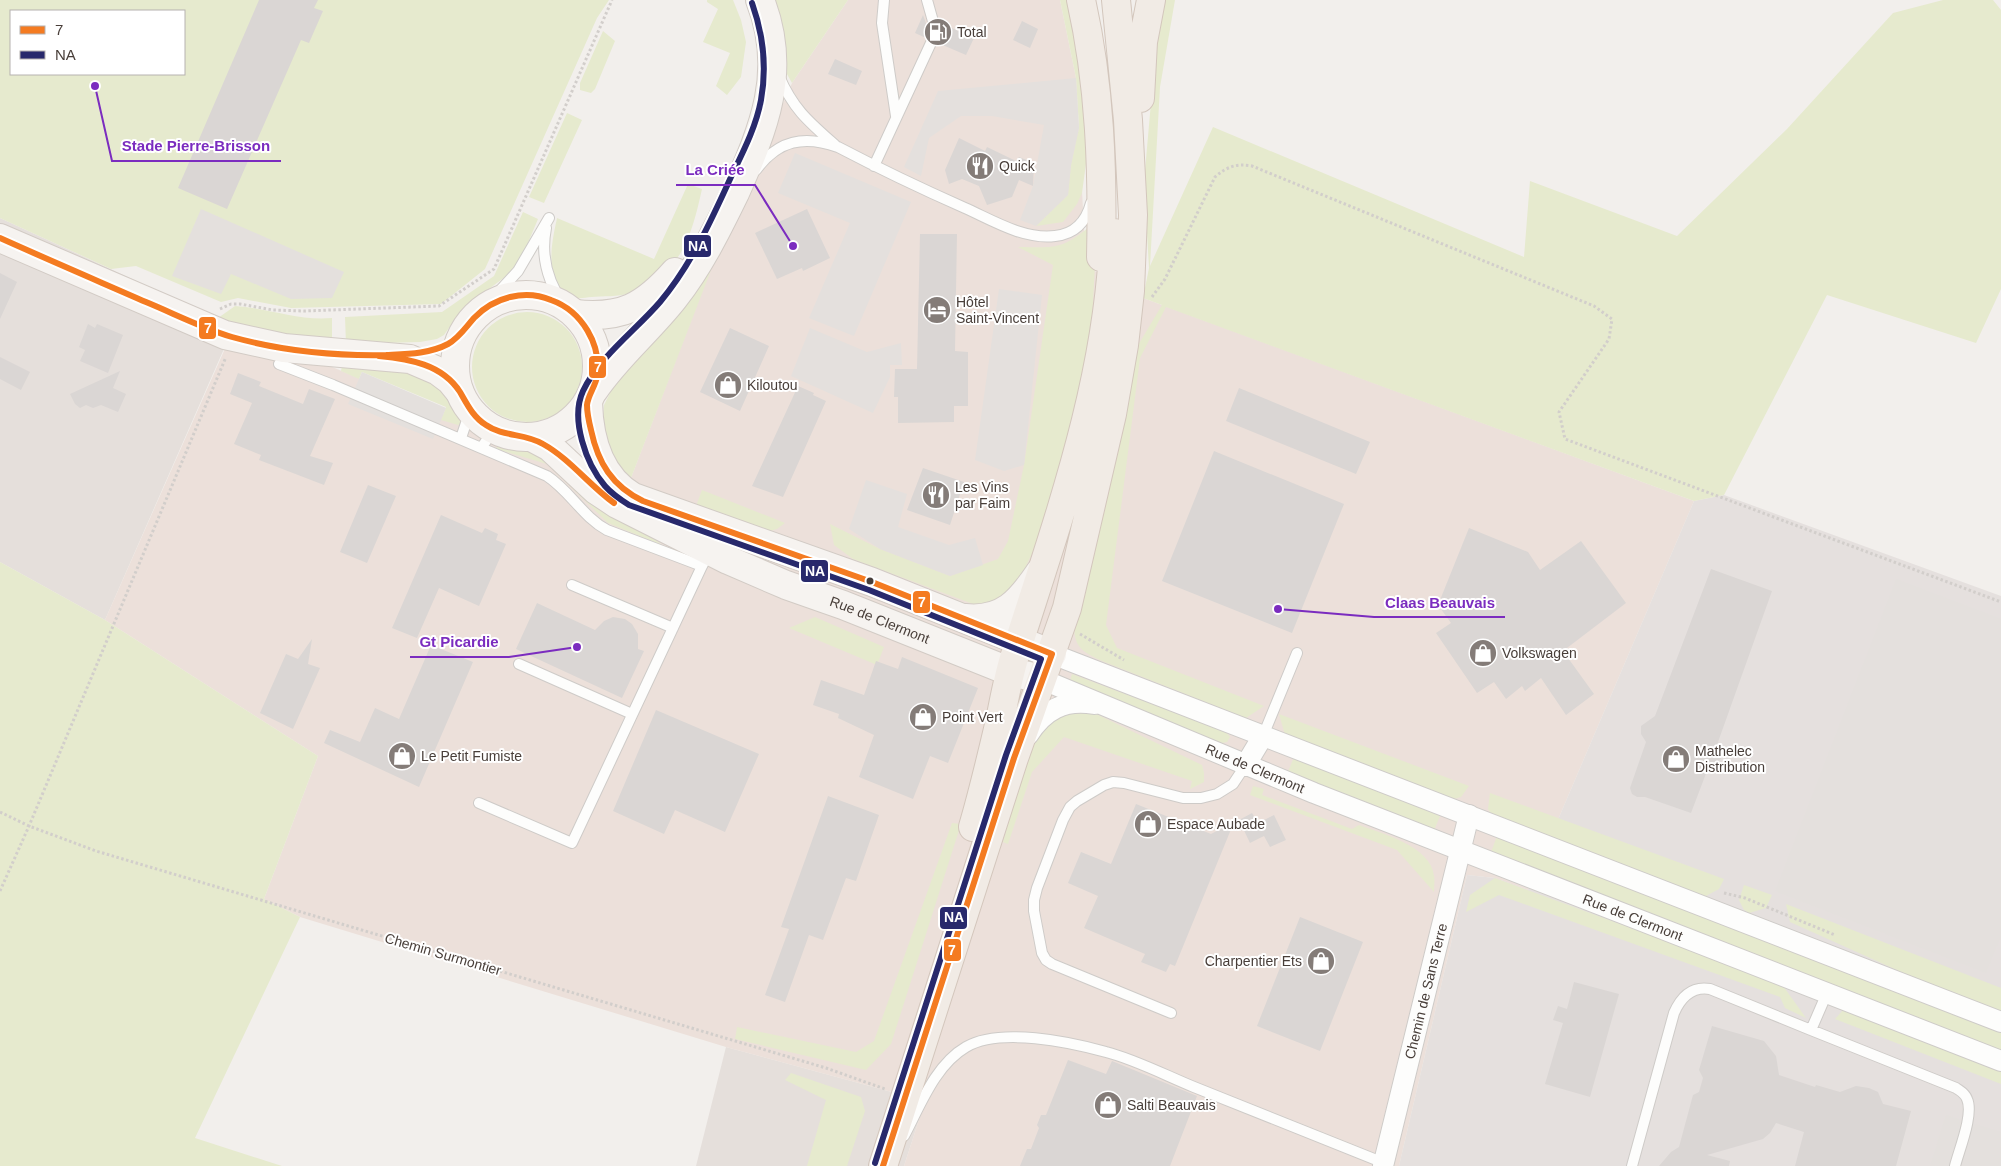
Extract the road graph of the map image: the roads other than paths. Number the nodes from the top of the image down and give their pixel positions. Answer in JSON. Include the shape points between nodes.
{"nodes":[{"id":1,"x":745,"y":0,"type":"edge"},
{"id":2,"x":760,"y":0,"type":"edge"},
{"id":3,"x":884,"y":0,"type":"edge"},
{"id":4,"x":927,"y":0,"type":"edge"},
{"id":5,"x":1081,"y":0,"type":"edge"},
{"id":6,"x":1102,"y":0,"type":"edge"},
{"id":7,"x":1116,"y":0,"type":"edge"},
{"id":8,"x":1151,"y":0,"type":"edge"},
{"id":9,"x":771,"y":48,"type":"junction"},
{"id":10,"x":1097,"y":110,"type":"junction"},
{"id":11,"x":896,"y":117,"type":"junction"},
{"id":12,"x":838,"y":147,"type":"junction"},
{"id":13,"x":874,"y":166,"type":"junction"},
{"id":14,"x":1133,"y":214,"type":"junction"},
{"id":15,"x":720,"y":225,"type":"junction"},
{"id":16,"x":0,"y":238,"type":"edge"},
{"id":17,"x":482,"y":310,"type":"junction"},
{"id":18,"x":570,"y":311,"type":"junction"},
{"id":19,"x":464,"y":331,"type":"junction"},
{"id":20,"x":363,"y":354,"type":"junction"},
{"id":21,"x":279,"y":364,"type":"dead end"},
{"id":22,"x":1096,"y":383,"type":"junction"},
{"id":23,"x":591,"y":396,"type":"junction"},
{"id":24,"x":462,"y":397,"type":"junction"},
{"id":25,"x":461,"y":438,"type":"junction"},
{"id":26,"x":533,"y":438,"type":"junction"},
{"id":27,"x":490,"y":440,"type":"junction"},
{"id":28,"x":706,"y":558,"type":"junction"},
{"id":29,"x":812,"y":561,"type":"junction"},
{"id":30,"x":1044,"y":567,"type":"junction"},
{"id":31,"x":572,"y":585,"type":"dead end"},
{"id":32,"x":786,"y":585,"type":"junction"},
{"id":33,"x":958,"y":617,"type":"junction"},
{"id":34,"x":673,"y":628,"type":"junction"},
{"id":35,"x":1020,"y":641,"type":"junction"},
{"id":36,"x":1298,"y":653,"type":"dead end"},
{"id":37,"x":1052,"y":654,"type":"junction"},
{"id":38,"x":519,"y":664,"type":"dead end"},
{"id":39,"x":1011,"y":672,"type":"junction"},
{"id":40,"x":1041,"y":679,"type":"junction"},
{"id":41,"x":1108,"y":708,"type":"junction"},
{"id":42,"x":632,"y":714,"type":"junction"},
{"id":43,"x":1263,"y":736,"type":"junction"},
{"id":44,"x":1014,"y":758,"type":"junction"},
{"id":45,"x":1245,"y":766,"type":"junction"},
{"id":46,"x":479,"y":803,"type":"dead end"},
{"id":47,"x":1470,"y":815,"type":"junction"},
{"id":48,"x":1460,"y":850,"type":"junction"},
{"id":49,"x":1827,"y":993,"type":"junction"},
{"id":50,"x":1171,"y":1013,"type":"dead end"},
{"id":51,"x":2001,"y":1022,"type":"edge"},
{"id":52,"x":1811,"y":1030,"type":"junction"},
{"id":53,"x":2001,"y":1061,"type":"edge"},
{"id":54,"x":1383,"y":1165,"type":"edge"},
{"id":55,"x":864,"y":1166,"type":"edge"},
{"id":56,"x":883,"y":1166,"type":"edge"},
{"id":57,"x":889,"y":1166,"type":"edge"},
{"id":58,"x":1632,"y":1166,"type":"edge"},
{"id":59,"x":1954,"y":1166,"type":"edge"}],
"edges":[{"from":1,"to":18,"type":"main road","via":[[759,50],[758,97],[748,131],[705,223],[675,272],[647,300],[619,314],[598,316]]},
{"from":2,"to":9,"type":"main road"},
{"from":3,"to":11,"type":"lane","via":[[882,23]]},
{"from":4,"to":11,"type":"lane","via":[[936,32]]},
{"from":5,"to":10,"type":"main road"},
{"from":6,"to":22,"type":"main road","via":[[1113,108],[1115,218],[1108,302]]},
{"from":7,"to":14,"type":"main road"},
{"from":8,"to":14,"type":"main road","via":[[1142,58]]},
{"from":9,"to":12,"type":"lane","via":[[794,106]]},
{"from":9,"to":15,"type":"main road","via":[[773,75],[768,112]]},
{"from":10,"to":13,"type":"lane","via":[[1092,202],[1084,221],[1073,230],[1054,236],[1018,231]]},
{"from":10,"to":22,"type":"main road","via":[[1102,226]]},
{"from":11,"to":13,"type":"lane"},
{"from":12,"to":13,"type":"lane"},
{"from":12,"to":15,"type":"lane","via":[[810,141],[792,142],[776,149],[756,170]]},
{"from":14,"to":37,"type":"main road","via":[[1127,318],[1119,376],[1072,592]]},
{"from":15,"to":23,"type":"main road","via":[[701,260],[674,298]]},
{"from":16,"to":20,"type":"main road","via":[[234,337],[284,348]]},
{"from":17,"to":18,"type":"main road","via":[[503,298],[519,295],[543,297]]},
{"from":17,"to":18,"type":"lane","via":[[518,271],[548,218],[544,263],[553,288]]},
{"from":17,"to":19,"type":"main road"},
{"from":18,"to":23,"type":"main road","via":[[586,327],[595,349],[597,374]]},
{"from":19,"to":20,"type":"main road","via":[[448,344],[429,351]]},
{"from":19,"to":24,"type":"main road","via":[[454,364]]},
{"from":20,"to":24,"type":"main road","via":[[421,362],[445,375]]},
{"from":21,"to":25,"type":"lane"},
{"from":22,"to":30,"type":"main road"},
{"from":23,"to":26,"type":"main road","via":[[574,420],[562,428]]},
{"from":23,"to":29,"type":"main road","via":[[589,422],[598,457],[609,478],[620,489],[643,501]]},
{"from":24,"to":25,"type":"lane","via":[[467,420]]},
{"from":24,"to":27,"type":"main road","via":[[482,423]]},
{"from":25,"to":27,"type":"lane"},
{"from":26,"to":27,"type":"main road"},
{"from":26,"to":28,"type":"main road","name":"Rue de Clermont","via":[[550,447],[585,481],[612,501]]},
{"from":27,"to":28,"type":"lane","via":[[556,482],[598,526]]},
{"from":28,"to":32,"type":"main road","name":"Rue de Clermont"},
{"from":28,"to":34,"type":"lane"},
{"from":29,"to":32,"type":"lane","via":[[803,574]]},
{"from":29,"to":33,"type":"main road"},
{"from":30,"to":33,"type":"main road","via":[[1027,592],[1007,610],[984,618]]},
{"from":30,"to":35,"type":"main road"},
{"from":31,"to":34,"type":"lane"},
{"from":32,"to":39,"type":"main road","name":"Rue de Clermont"},
{"from":33,"to":35,"type":"main road"},
{"from":34,"to":42,"type":"lane"},
{"from":35,"to":37,"type":"main road"},
{"from":35,"to":39,"type":"main road"},
{"from":36,"to":43,"type":"lane"},
{"from":37,"to":40,"type":"main road"},
{"from":37,"to":43,"type":"street"},
{"from":38,"to":42,"type":"lane"},
{"from":39,"to":40,"type":"main road","name":"Rue de Clermont"},
{"from":39,"to":55,"type":"main road","via":[[976,818]]},
{"from":40,"to":41,"type":"street","name":"Rue de Clermont"},
{"from":40,"to":44,"type":"main road"},
{"from":41,"to":44,"type":"street","via":[[1077,703],[1049,711],[1036,723]]},
{"from":41,"to":45,"type":"street","name":"Rue de Clermont"},
{"from":42,"to":46,"type":"lane","via":[[572,843]]},
{"from":43,"to":45,"type":"street"},
{"from":43,"to":47,"type":"street"},
{"from":44,"to":56,"type":"main road"},
{"from":45,"to":48,"type":"street","name":"Rue de Clermont"},
{"from":45,"to":50,"type":"lane","via":[[1228,788],[1201,798],[1176,797],[1118,782],[1104,784],[1077,801],[1068,811],[1037,888],[1034,911],[1046,960]]},
{"from":47,"to":48,"type":"street","name":"Chemin de Sans Terre"},
{"from":47,"to":51,"type":"street"},
{"from":48,"to":49,"type":"street","name":"Rue de Clermont"},
{"from":48,"to":54,"type":"street","name":"Chemin de Sans Terre"},
{"from":49,"to":52,"type":"lane"},
{"from":49,"to":53,"type":"street","name":"Rue de Clermont"},
{"from":52,"to":58,"type":"lane","via":[[1710,989],[1686,994],[1674,1013]]},
{"from":52,"to":59,"type":"lane","via":[[1963,1093],[1968,1100],[1969,1113]]},
{"from":54,"to":57,"type":"lane","via":[[1107,1052],[1040,1038],[1002,1037],[965,1047],[947,1062]]}]}
